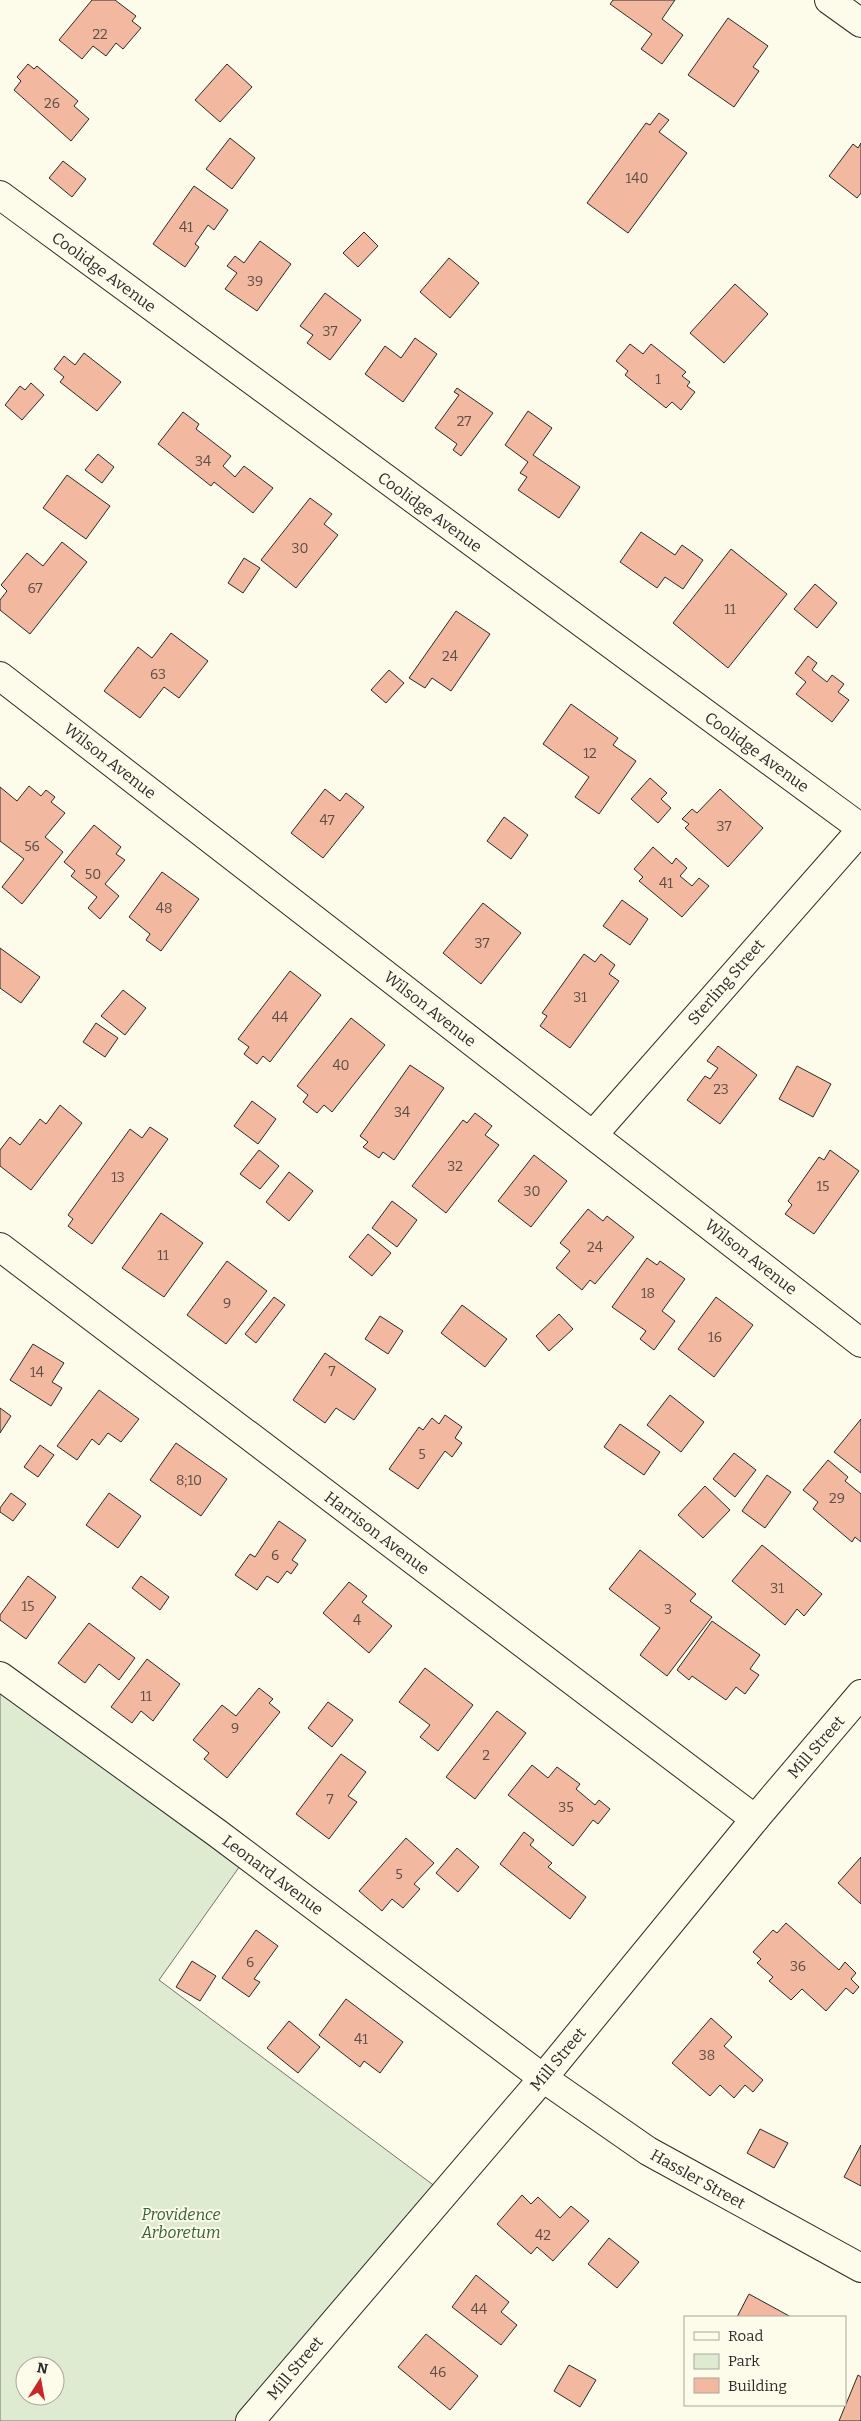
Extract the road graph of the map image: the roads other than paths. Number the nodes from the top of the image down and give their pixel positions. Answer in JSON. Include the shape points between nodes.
{"nodes":[{"id":1,"x":829,"y":0,"type":"edge"},
{"id":2,"x":861,"y":23,"type":"edge"},
{"id":3,"x":0,"y":195,"type":"edge"},
{"id":4,"x":0,"y":676,"type":"edge"},
{"id":5,"x":861,"y":829,"type":"edge"},
{"id":6,"x":593,"y":1135,"type":"junction"},
{"id":7,"x":0,"y":1247,"type":"edge"},
{"id":8,"x":861,"y":1343,"type":"edge"},
{"id":9,"x":0,"y":1676,"type":"edge"},
{"id":10,"x":861,"y":1694,"type":"edge"},
{"id":11,"x":754,"y":1819,"type":"junction"},
{"id":12,"x":543,"y":2078,"type":"junction"},
{"id":13,"x":861,"y":2268,"type":"edge"},
{"id":14,"x":250,"y":2421,"type":"edge"}],
"edges":[{"from":1,"to":2,"type":"street"},
{"from":3,"to":5,"type":"street","name":"Coolidge Avenue"},
{"from":4,"to":6,"type":"street","name":"Wilson Avenue"},
{"from":5,"to":6,"type":"street","name":"Sterling Street"},
{"from":6,"to":8,"type":"street","name":"Wilson Avenue"},
{"from":7,"to":11,"type":"street","name":"Harrison Avenue"},
{"from":9,"to":12,"type":"street","name":"Leonard Avenue","via":[[217,1833]]},
{"from":10,"to":11,"type":"street","name":"Mill Street"},
{"from":11,"to":12,"type":"street","name":"Mill Street"},
{"from":12,"to":13,"type":"street","name":"Hassler Street","via":[[648,2151]]},
{"from":12,"to":14,"type":"street","name":"Mill Street"}]}
